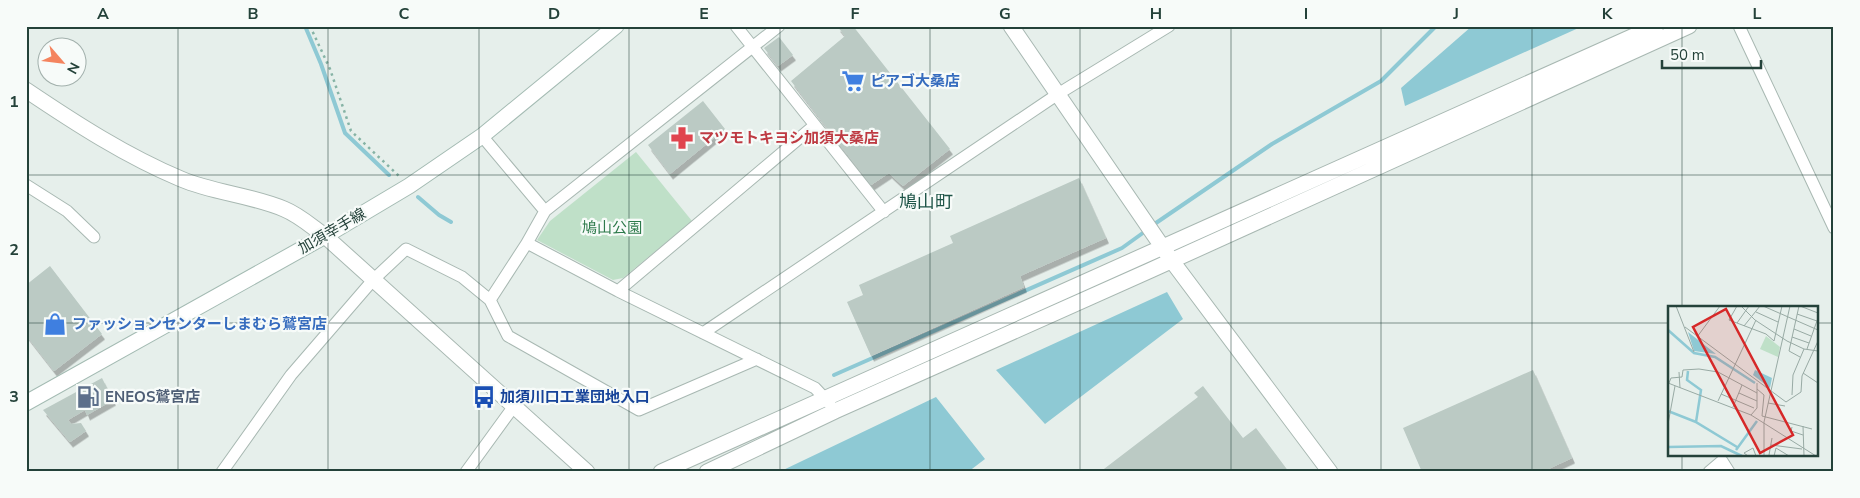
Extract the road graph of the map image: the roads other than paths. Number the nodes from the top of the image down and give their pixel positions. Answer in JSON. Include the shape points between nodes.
{"nodes":[{"id":1,"x":616,"y":26,"type":"edge"},
{"id":2,"x":736,"y":26,"type":"edge"},
{"id":3,"x":779,"y":26,"type":"edge"},
{"id":4,"x":1011,"y":26,"type":"edge"},
{"id":5,"x":1169,"y":26,"type":"edge"},
{"id":6,"x":1656,"y":26,"type":"edge"},
{"id":7,"x":1689,"y":26,"type":"edge"},
{"id":8,"x":1739,"y":26,"type":"edge"},
{"id":9,"x":753,"y":48,"type":"junction"},
{"id":10,"x":26,"y":90,"type":"edge"},
{"id":11,"x":1058,"y":94,"type":"junction"},
{"id":12,"x":815,"y":125,"type":"junction"},
{"id":13,"x":482,"y":136,"type":"junction"},
{"id":14,"x":26,"y":185,"type":"edge"},
{"id":15,"x":545,"y":211,"type":"junction"},
{"id":16,"x":884,"y":212,"type":"junction"},
{"id":17,"x":1834,"y":228,"type":"edge"},
{"id":18,"x":325,"y":236,"type":"junction"},
{"id":19,"x":94,"y":237,"type":"dead end"},
{"id":20,"x":527,"y":243,"type":"junction"},
{"id":21,"x":1168,"y":254,"type":"junction"},
{"id":22,"x":373,"y":280,"type":"junction"},
{"id":23,"x":618,"y":291,"type":"junction"},
{"id":24,"x":490,"y":300,"type":"junction"},
{"id":25,"x":704,"y":333,"type":"junction"},
{"id":26,"x":757,"y":359,"type":"junction"},
{"id":27,"x":826,"y":398,"type":"junction"},
{"id":28,"x":26,"y":403,"type":"edge"},
{"id":29,"x":514,"y":406,"type":"junction"},
{"id":30,"x":836,"y":411,"type":"junction"},
{"id":31,"x":222,"y":472,"type":"edge"},
{"id":32,"x":466,"y":472,"type":"edge"},
{"id":33,"x":587,"y":472,"type":"edge"},
{"id":34,"x":661,"y":472,"type":"edge"},
{"id":35,"x":707,"y":472,"type":"edge"},
{"id":36,"x":1330,"y":472,"type":"edge"},
{"id":37,"x":1709,"y":472,"type":"edge"},
{"id":38,"x":1729,"y":472,"type":"edge"}],
"edges":[{"from":1,"to":13,"type":"street","name":"加須幸手線"},
{"from":2,"to":9,"type":"street"},
{"from":3,"to":9,"type":"street"},
{"from":4,"to":11,"type":"street"},
{"from":5,"to":11,"type":"street"},
{"from":6,"to":21,"type":"street"},
{"from":7,"to":21,"type":"street"},
{"from":8,"to":17,"type":"street"},
{"from":9,"to":12,"type":"street"},
{"from":9,"to":15,"type":"street"},
{"from":10,"to":18,"type":"street","via":[[108,142],[180,179],[283,208]]},
{"from":11,"to":16,"type":"street"},
{"from":11,"to":21,"type":"street"},
{"from":12,"to":16,"type":"street"},
{"from":12,"to":23,"type":"street"},
{"from":13,"to":15,"type":"street"},
{"from":13,"to":18,"type":"street","name":"加須幸手線","via":[[409,186]]},
{"from":14,"to":19,"type":"street","via":[[67,211]]},
{"from":15,"to":20,"type":"street"},
{"from":16,"to":25,"type":"street"},
{"from":18,"to":22,"type":"street"},
{"from":18,"to":28,"type":"street","name":"加須幸手線"},
{"from":20,"to":23,"type":"street"},
{"from":20,"to":24,"type":"street"},
{"from":21,"to":27,"type":"street"},
{"from":21,"to":30,"type":"street"},
{"from":21,"to":36,"type":"street"},
{"from":22,"to":24,"type":"street","via":[[406,249],[462,277]]},
{"from":22,"to":29,"type":"street"},
{"from":22,"to":31,"type":"street","via":[[291,375]]},
{"from":23,"to":25,"type":"street"},
{"from":24,"to":26,"type":"street","via":[[508,336],[639,410]]},
{"from":25,"to":26,"type":"street"},
{"from":26,"to":27,"type":"street","via":[[814,388]]},
{"from":27,"to":30,"type":"street"},
{"from":27,"to":34,"type":"street"},
{"from":29,"to":32,"type":"street"},
{"from":29,"to":33,"type":"street"},
{"from":30,"to":35,"type":"street"},
{"from":37,"to":38,"type":"street","via":[[1722,461]]}]}
